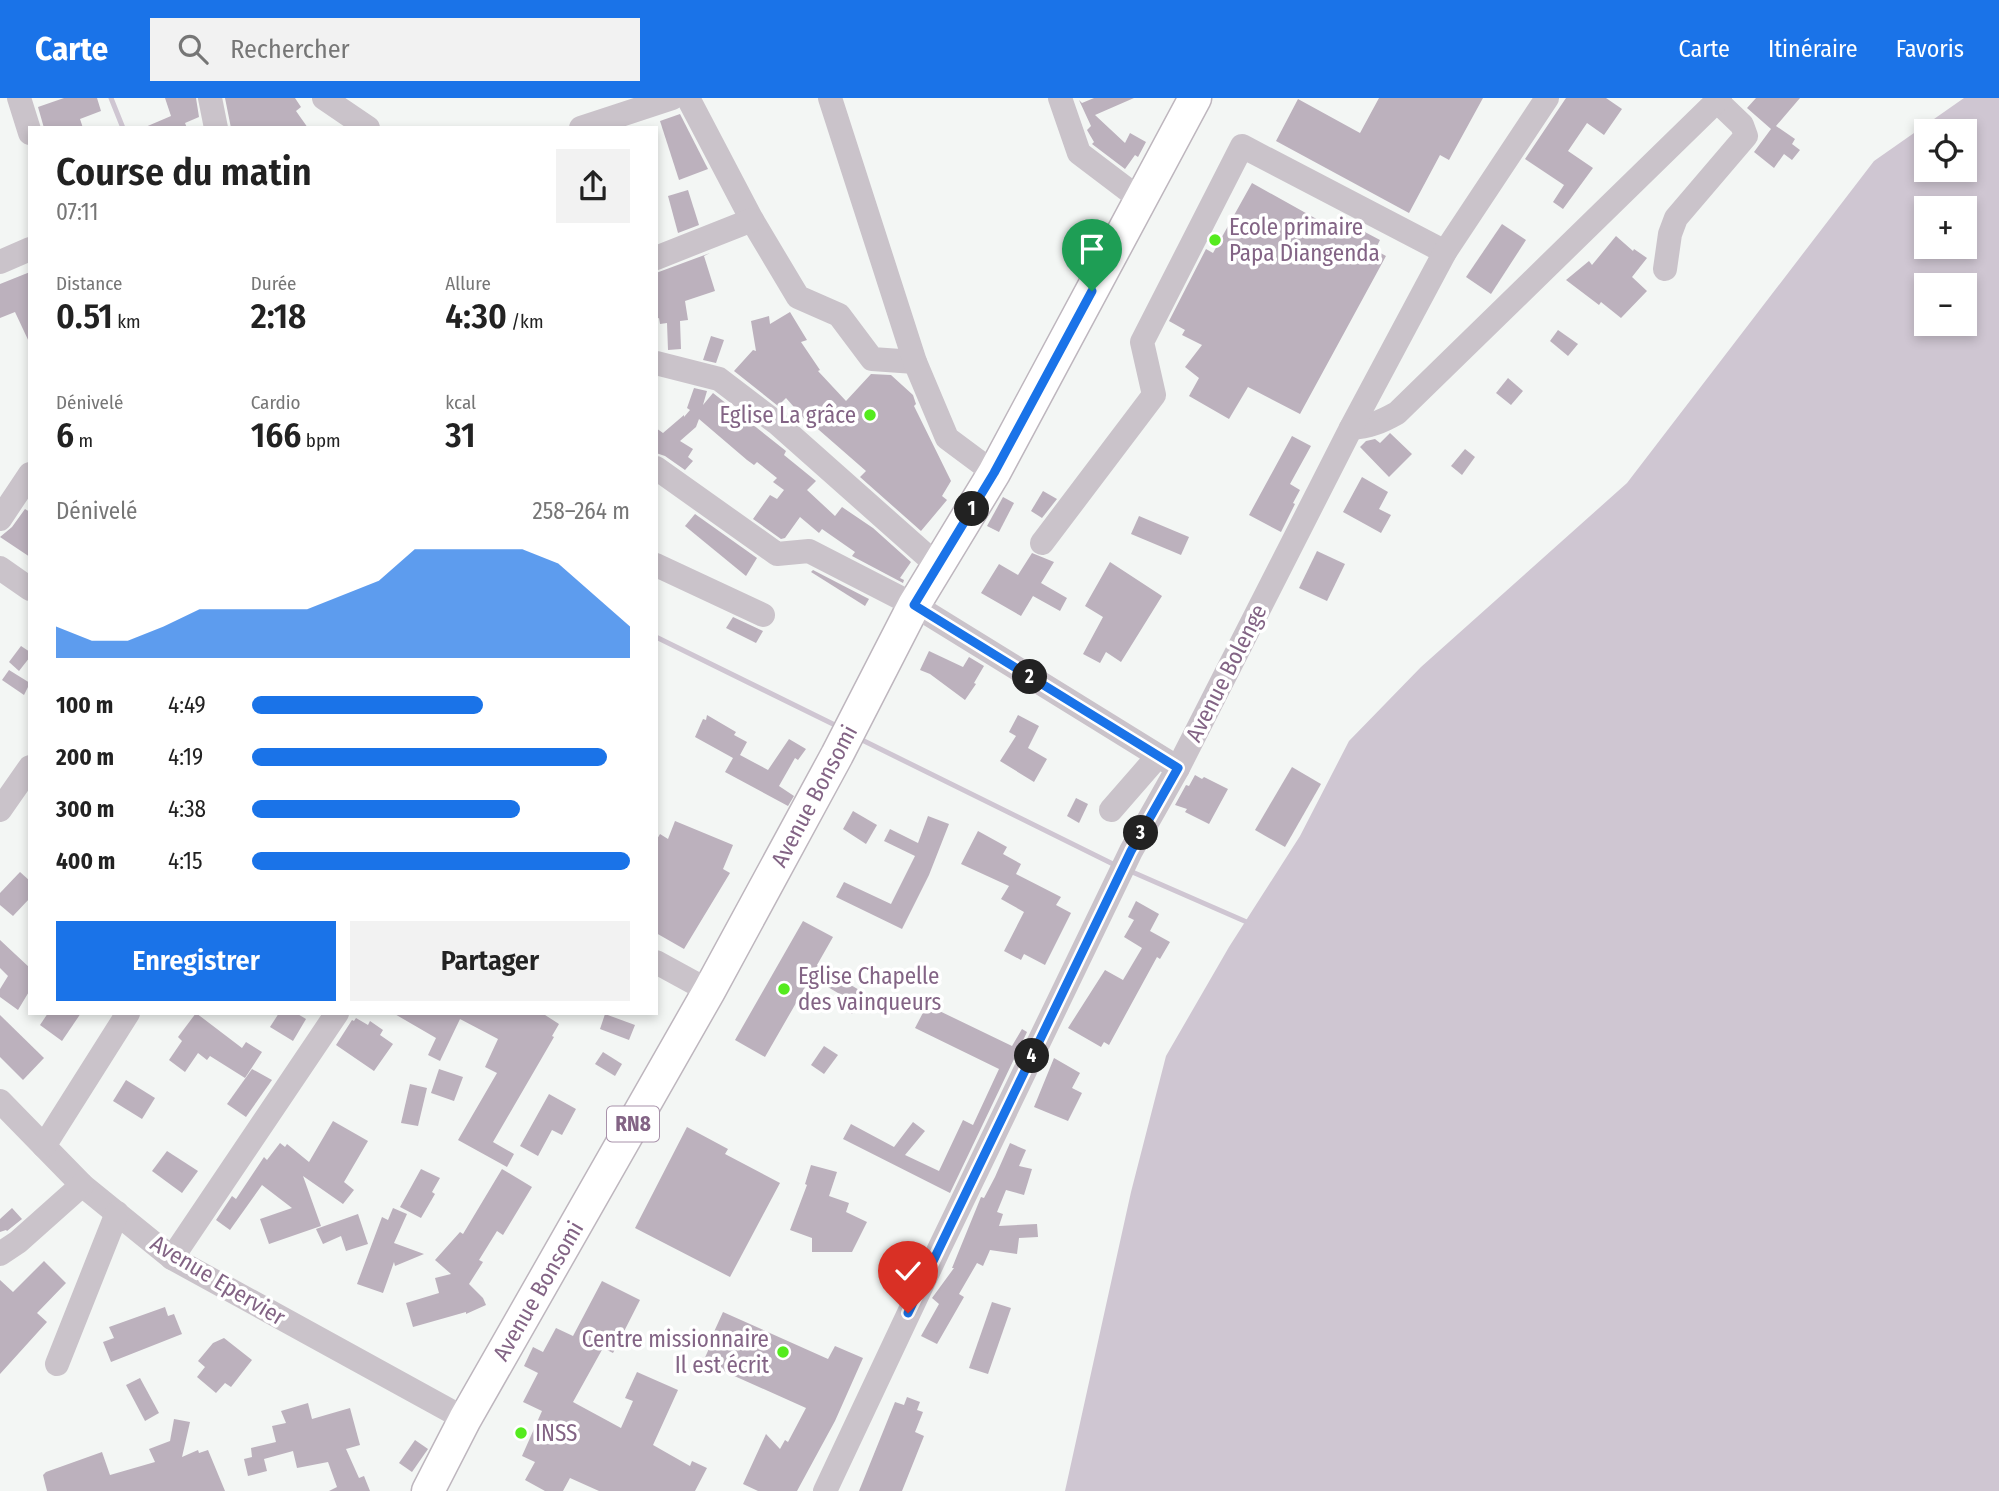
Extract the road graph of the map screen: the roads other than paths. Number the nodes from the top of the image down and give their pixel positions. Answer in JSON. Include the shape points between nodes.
{"nodes":[{"id":1,"x":19,"y":98,"type":"edge"},
{"id":2,"x":210,"y":98,"type":"edge"},
{"id":3,"x":324,"y":98,"type":"edge"},
{"id":4,"x":671,"y":98,"type":"edge"},
{"id":5,"x":688,"y":98,"type":"edge"},
{"id":6,"x":830,"y":98,"type":"edge"},
{"id":7,"x":1060,"y":98,"type":"edge"},
{"id":8,"x":1195,"y":98,"type":"edge"},
{"id":9,"x":1547,"y":98,"type":"edge"},
{"id":10,"x":1719,"y":99,"type":"edge"},
{"id":11,"x":216,"y":126,"type":"edge"},
{"id":12,"x":365,"y":126,"type":"edge"},
{"id":13,"x":587,"y":126,"type":"edge"},
{"id":14,"x":28,"y":127,"type":"edge"},
{"id":15,"x":1141,"y":200,"type":"junction"},
{"id":16,"x":752,"y":220,"type":"junction"},
{"id":17,"x":28,"y":250,"type":"edge"},
{"id":18,"x":1445,"y":252,"type":"junction"},
{"id":19,"x":658,"y":257,"type":"edge"},
{"id":20,"x":0,"y":262,"type":"edge"},
{"id":21,"x":1665,"y":269,"type":"dead end"},
{"id":22,"x":915,"y":362,"type":"junction"},
{"id":23,"x":658,"y":364,"type":"edge"},
{"id":24,"x":1351,"y":428,"type":"junction"},
{"id":25,"x":658,"y":469,"type":"edge"},
{"id":26,"x":994,"y":473,"type":"junction"},
{"id":27,"x":28,"y":477,"type":"edge"},
{"id":28,"x":0,"y":519,"type":"edge"},
{"id":29,"x":1042,"y":543,"type":"dead end"},
{"id":30,"x":658,"y":566,"type":"edge"},
{"id":31,"x":938,"y":566,"type":"junction"},
{"id":32,"x":0,"y":568,"type":"edge"},
{"id":33,"x":28,"y":588,"type":"edge"},
{"id":34,"x":914,"y":605,"type":"junction"},
{"id":35,"x":763,"y":615,"type":"dead end"},
{"id":36,"x":1168,"y":762,"type":"junction"},
{"id":37,"x":28,"y":770,"type":"edge"},
{"id":38,"x":0,"y":810,"type":"edge"},
{"id":39,"x":1111,"y":810,"type":"dead end"},
{"id":40,"x":658,"y":963,"type":"edge"},
{"id":41,"x":709,"y":991,"type":"junction"},
{"id":42,"x":127,"y":1015,"type":"edge"},
{"id":43,"x":336,"y":1015,"type":"edge"},
{"id":44,"x":0,"y":1101,"type":"edge"},
{"id":45,"x":44,"y":1146,"type":"junction"},
{"id":46,"x":82,"y":1185,"type":"junction"},
{"id":47,"x":117,"y":1213,"type":"junction"},
{"id":48,"x":0,"y":1254,"type":"edge"},
{"id":49,"x":172,"y":1258,"type":"junction"},
{"id":50,"x":57,"y":1364,"type":"dead end"},
{"id":51,"x":465,"y":1419,"type":"junction"},
{"id":52,"x":428,"y":1491,"type":"edge"},
{"id":53,"x":825,"y":1491,"type":"edge"}],
"edges":[{"from":1,"to":14,"type":"street"},
{"from":2,"to":11,"type":"street"},
{"from":3,"to":12,"type":"street"},
{"from":4,"to":13,"type":"street"},
{"from":5,"to":16,"type":"street"},
{"from":6,"to":22,"type":"street"},
{"from":7,"to":15,"type":"street","via":[[1079,153]]},
{"from":8,"to":15,"type":"main road","name":"Avenue Bonsomi","number":"RN8"},
{"from":9,"to":18,"type":"street","name":"Avenue Bolenge"},
{"from":10,"to":21,"type":"street","via":[[1746,136],[1676,218]]},
{"from":10,"to":24,"type":"street","via":[[1397,413],[1381,423]]},
{"from":15,"to":26,"type":"main road","name":"Avenue Bonsomi","number":"RN8"},
{"from":16,"to":19,"type":"street"},
{"from":16,"to":22,"type":"street","via":[[798,297],[839,315],[872,359]]},
{"from":17,"to":20,"type":"street"},
{"from":18,"to":24,"type":"street","name":"Avenue Bolenge"},
{"from":18,"to":29,"type":"street","via":[[1242,146],[1142,342],[1154,396]]},
{"from":22,"to":26,"type":"street","via":[[947,438]]},
{"from":23,"to":31,"type":"street","via":[[719,379],[778,424]]},
{"from":24,"to":36,"type":"street","name":"Avenue Bolenge"},
{"from":25,"to":34,"type":"street","via":[[777,554],[809,551]]},
{"from":26,"to":31,"type":"main road","name":"Avenue Bonsomi","number":"RN8"},
{"from":27,"to":28,"type":"street"},
{"from":30,"to":35,"type":"street"},
{"from":31,"to":34,"type":"main road","name":"Avenue Bonsomi","number":"RN8"},
{"from":32,"to":33,"type":"street"},
{"from":34,"to":36,"type":"street"},
{"from":34,"to":41,"type":"main road","name":"Avenue Bonsomi","number":"RN8"},
{"from":36,"to":39,"type":"street"},
{"from":36,"to":53,"type":"street","name":"Avenue Bolenge","via":[[1131,851]]},
{"from":37,"to":38,"type":"street"},
{"from":40,"to":41,"type":"street"},
{"from":41,"to":51,"type":"main road","name":"Avenue Bonsomi","number":"RN8"},
{"from":42,"to":45,"type":"street"},
{"from":43,"to":49,"type":"street"},
{"from":44,"to":45,"type":"street","name":"Avenue Epervier"},
{"from":45,"to":46,"type":"street","name":"Avenue Epervier"},
{"from":46,"to":47,"type":"street","name":"Avenue Epervier"},
{"from":46,"to":48,"type":"street"},
{"from":47,"to":49,"type":"street","name":"Avenue Epervier"},
{"from":47,"to":50,"type":"street"},
{"from":49,"to":51,"type":"street","name":"Avenue Epervier"},
{"from":51,"to":52,"type":"main road","name":"Avenue Bonsomi","number":"RN8"}]}
